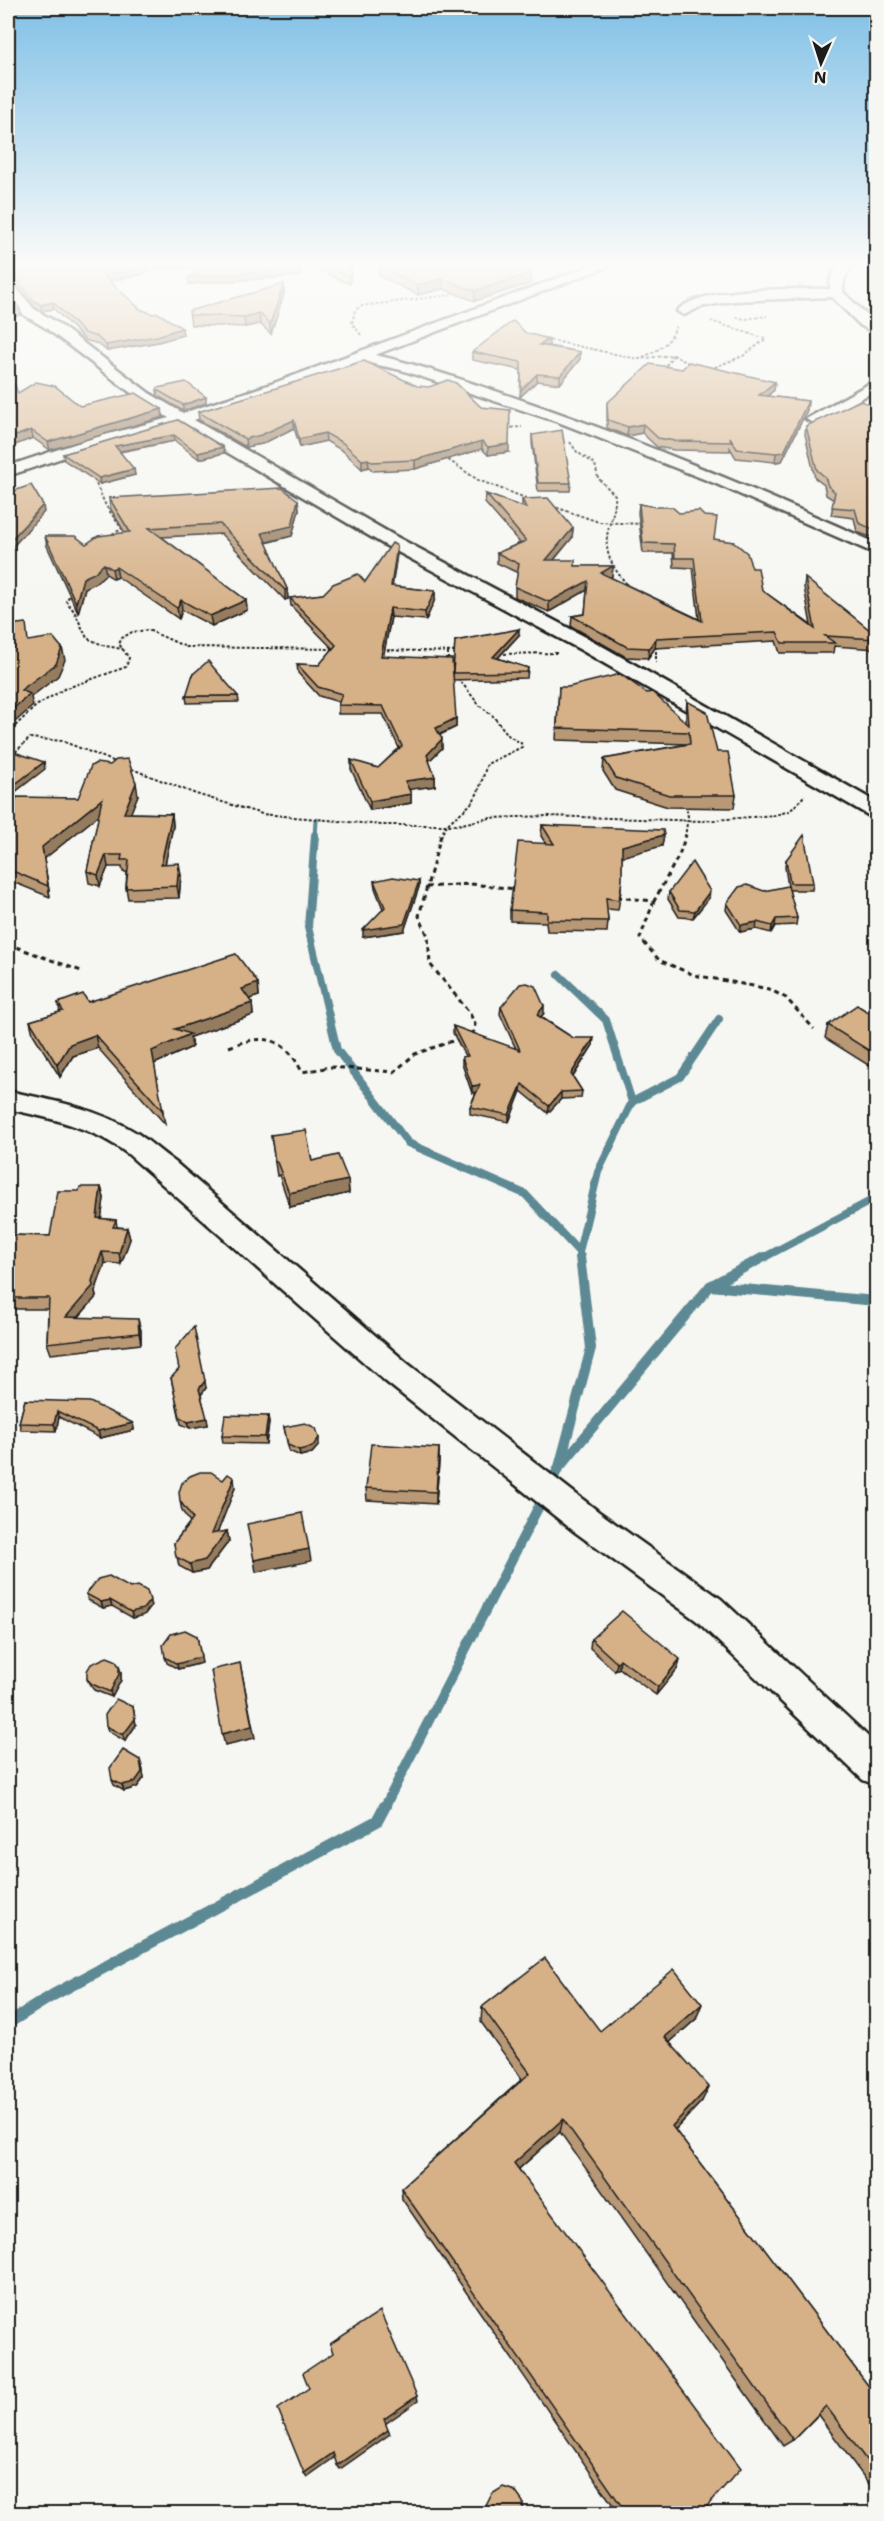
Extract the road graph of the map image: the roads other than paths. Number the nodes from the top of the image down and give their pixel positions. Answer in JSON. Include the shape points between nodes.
{"nodes":[{"id":1,"x":123,"y":380,"type":"edge"},
{"id":2,"x":292,"y":380,"type":"edge"},
{"id":3,"x":447,"y":380,"type":"edge"},
{"id":4,"x":876,"y":384,"type":"edge"},
{"id":5,"x":181,"y":419,"type":"junction"},
{"id":6,"x":814,"y":419,"type":"edge"},
{"id":7,"x":8,"y":471,"type":"edge"},
{"id":8,"x":876,"y":549,"type":"edge"},
{"id":9,"x":876,"y":810,"type":"edge"},
{"id":10,"x":8,"y":1100,"type":"edge"},
{"id":11,"x":876,"y":1768,"type":"edge"}],
"edges":[{"from":1,"to":5,"type":"street"},
{"from":2,"to":5,"type":"street"},
{"from":3,"to":8,"type":"street","via":[[720,480]]},
{"from":4,"to":6,"type":"street"},
{"from":5,"to":7,"type":"street"},
{"from":5,"to":9,"type":"street","via":[[389,540],[588,646]]},
{"from":10,"to":11,"type":"street","via":[[67,1113],[98,1125],[150,1157],[396,1372],[587,1522],[709,1610]]}]}
